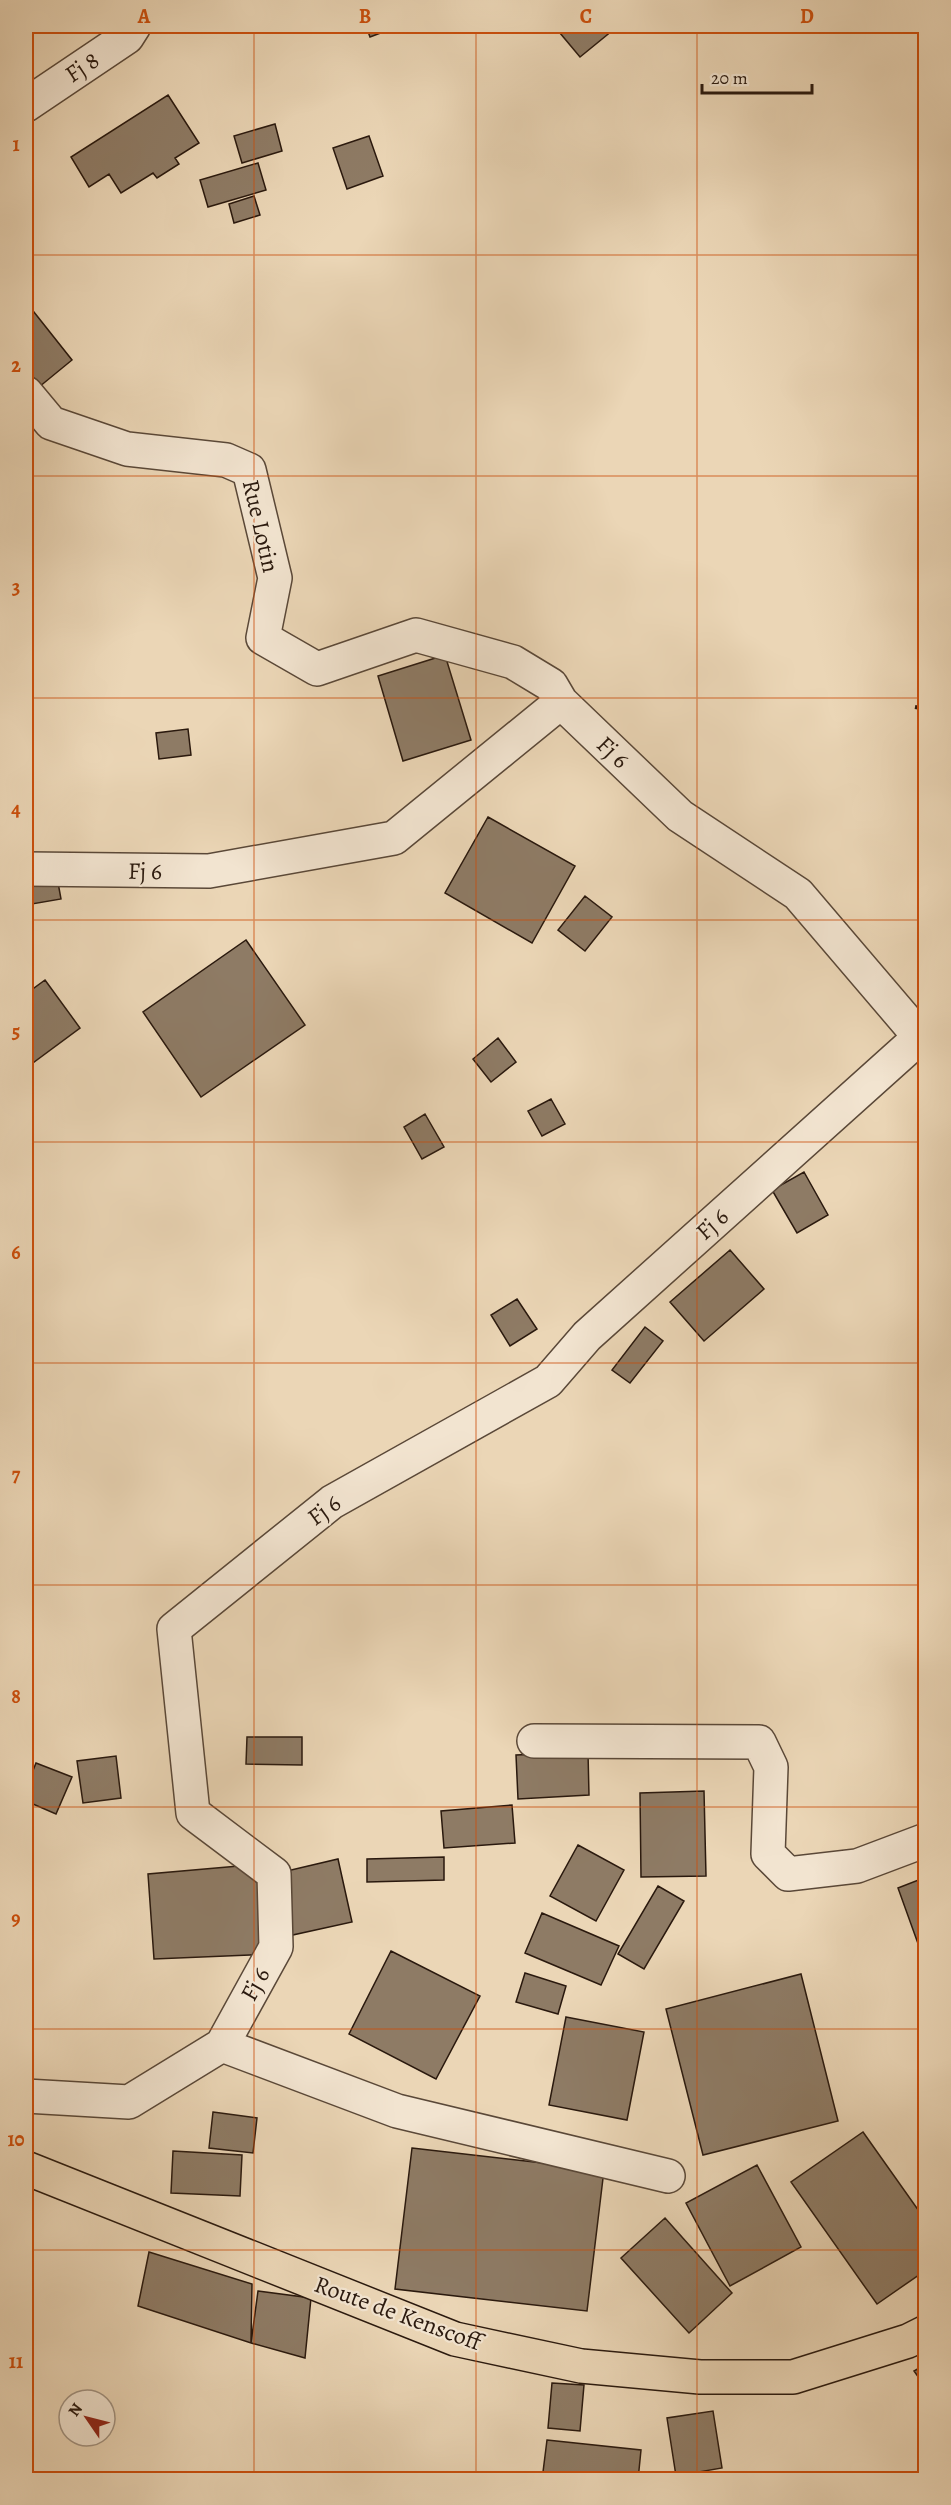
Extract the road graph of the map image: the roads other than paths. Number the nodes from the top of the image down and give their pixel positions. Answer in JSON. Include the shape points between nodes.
{"nodes":[{"id":1,"x":134,"y":26,"type":"edge"},
{"id":2,"x":26,"y":105,"type":"edge"},
{"id":3,"x":26,"y":393,"type":"edge"},
{"id":4,"x":561,"y":702,"type":"junction"},
{"id":5,"x":26,"y":869,"type":"edge"},
{"id":6,"x":534,"y":1741,"type":"dead end"},
{"id":7,"x":926,"y":1840,"type":"edge"},
{"id":8,"x":222,"y":2045,"type":"junction"},
{"id":9,"x":26,"y":2096,"type":"edge"},
{"id":10,"x":26,"y":2168,"type":"edge"},
{"id":11,"x":668,"y":2176,"type":"dead end"},
{"id":12,"x":926,"y":2332,"type":"edge"}],
"edges":[{"from":1,"to":2,"type":"street","name":"Fj 8","via":[[127,37]]},
{"from":3,"to":4,"type":"street","name":"Rue Lotin","via":[[51,423],[105,442],[127,449],[226,460],[249,470],[275,578],[263,638],[317,669],[416,635],[513,662],[551,685]]},
{"from":4,"to":5,"type":"street","name":"Fj 6","via":[[394,838],[209,871]]},
{"from":4,"to":8,"type":"street","name":"Fj 6","via":[[681,816],[798,894],[920,1036],[587,1336],[548,1381],[332,1502],[174,1629],[193,1813],[274,1874],[276,1947]]},
{"from":6,"to":7,"type":"street","via":[[759,1742],[771,1767],[768,1854],[788,1874],[857,1866]]},
{"from":8,"to":9,"type":"street","name":"Fj 6","via":[[129,2102]]},
{"from":8,"to":11,"type":"street","via":[[397,2111]]},
{"from":10,"to":12,"type":"main road","name":"Route de Kenscoff","via":[[455,2339],[581,2366],[700,2378],[793,2377]]}]}
